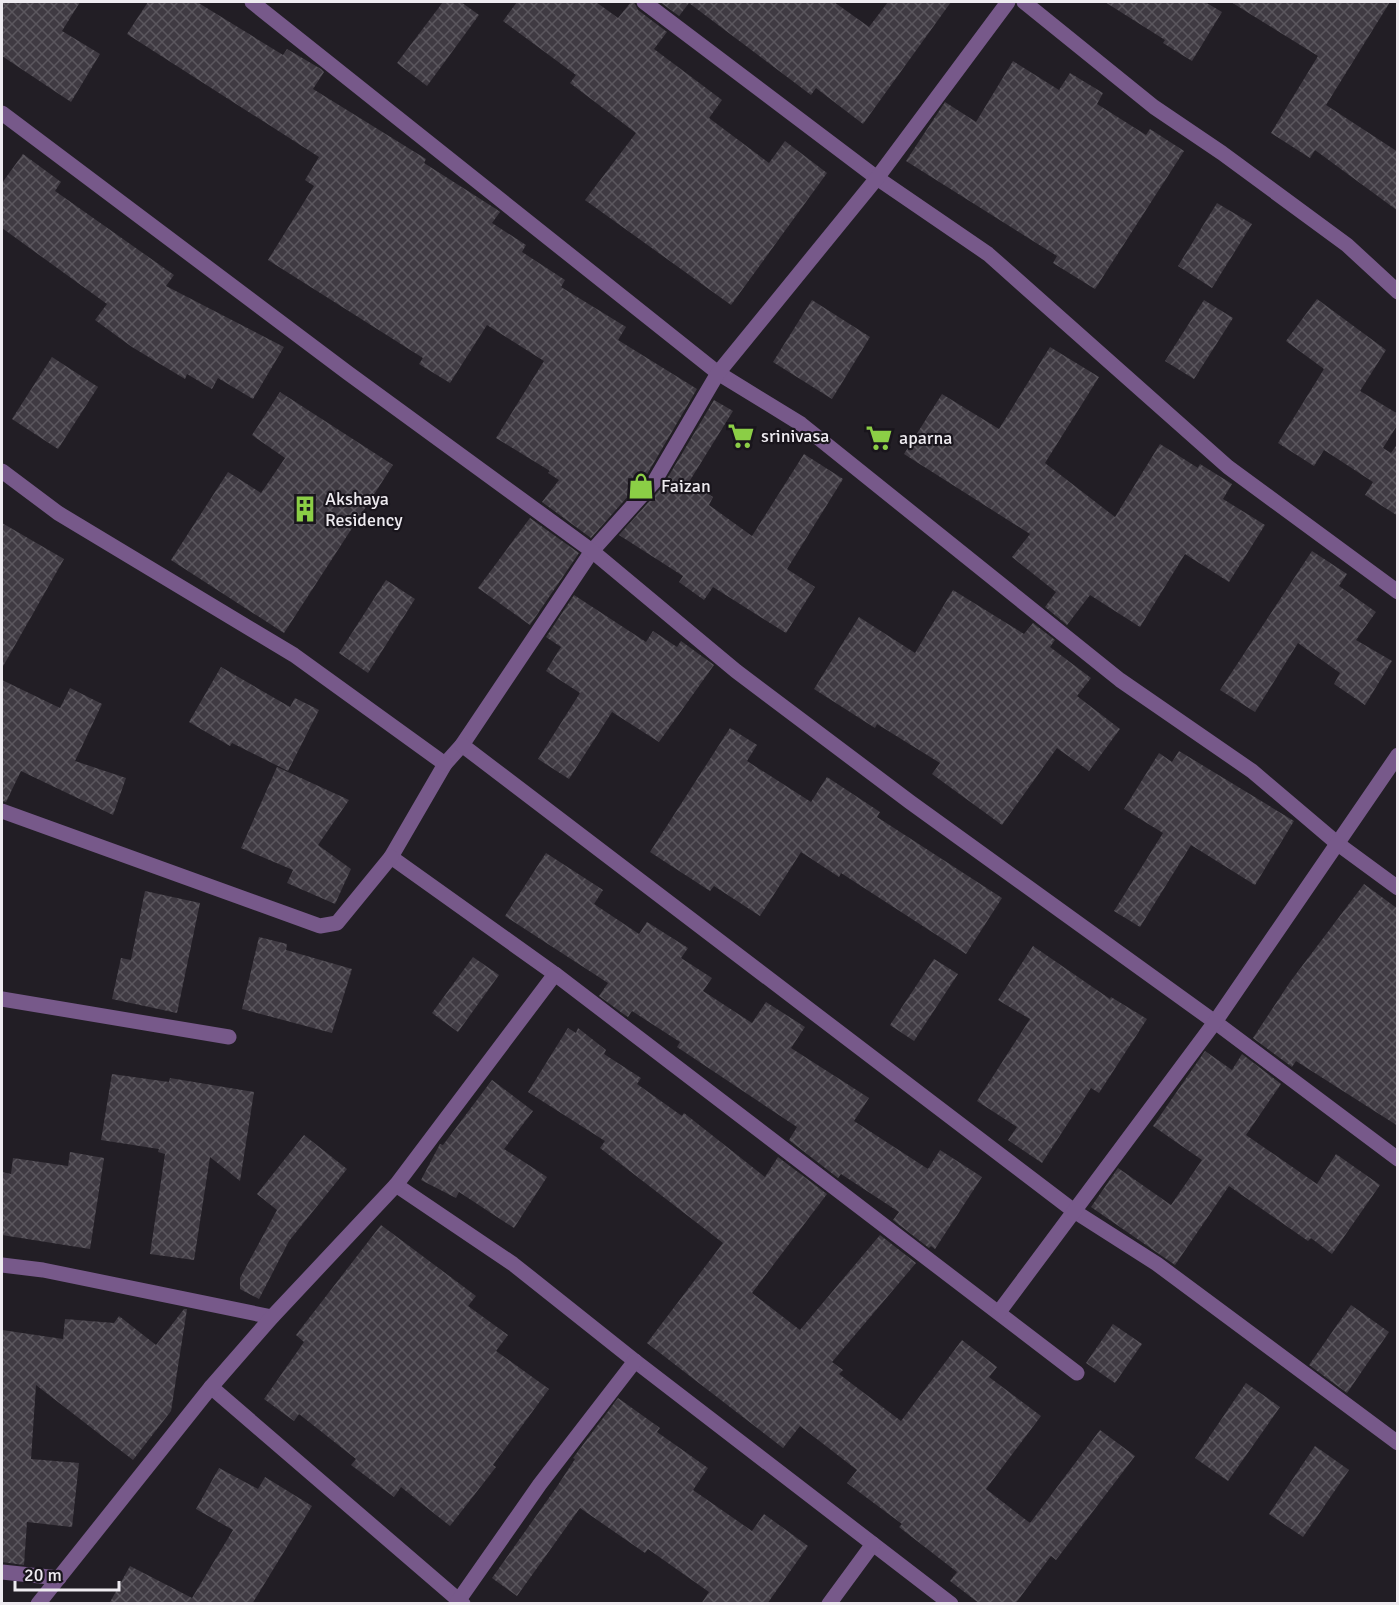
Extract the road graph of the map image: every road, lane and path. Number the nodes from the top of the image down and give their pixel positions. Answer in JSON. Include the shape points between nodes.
{"nodes":[{"id":1,"x":252,"y":2,"type":"edge"},
{"id":2,"x":644,"y":2,"type":"edge"},
{"id":3,"x":1008,"y":2,"type":"edge"},
{"id":4,"x":1024,"y":2,"type":"edge"},
{"id":5,"x":2,"y":113,"type":"edge"},
{"id":6,"x":877,"y":178,"type":"junction"},
{"id":7,"x":1398,"y":292,"type":"edge"},
{"id":8,"x":718,"y":373,"type":"junction"},
{"id":9,"x":2,"y":471,"type":"edge"},
{"id":10,"x":592,"y":552,"type":"junction"},
{"id":11,"x":1398,"y":592,"type":"edge"},
{"id":12,"x":462,"y":745,"type":"junction"},
{"id":13,"x":1398,"y":755,"type":"edge"},
{"id":14,"x":445,"y":764,"type":"junction"},
{"id":15,"x":2,"y":811,"type":"edge"},
{"id":16,"x":1338,"y":844,"type":"junction"},
{"id":17,"x":391,"y":857,"type":"junction"},
{"id":18,"x":1398,"y":888,"type":"edge"},
{"id":19,"x":555,"y":974,"type":"junction"},
{"id":20,"x":2,"y":999,"type":"edge"},
{"id":21,"x":1215,"y":1022,"type":"junction"},
{"id":22,"x":229,"y":1037,"type":"dead end"},
{"id":23,"x":1398,"y":1159,"type":"edge"},
{"id":24,"x":396,"y":1185,"type":"junction"},
{"id":25,"x":1074,"y":1211,"type":"junction"},
{"id":26,"x":2,"y":1265,"type":"edge"},
{"id":27,"x":999,"y":1312,"type":"junction"},
{"id":28,"x":272,"y":1317,"type":"junction"},
{"id":29,"x":635,"y":1361,"type":"junction"},
{"id":30,"x":1077,"y":1373,"type":"dead end"},
{"id":31,"x":211,"y":1387,"type":"junction"},
{"id":32,"x":1398,"y":1443,"type":"edge"},
{"id":33,"x":873,"y":1544,"type":"junction"},
{"id":34,"x":2,"y":1572,"type":"edge"},
{"id":35,"x":59,"y":1578,"type":"junction"},
{"id":36,"x":459,"y":1602,"type":"edge"},
{"id":37,"x":38,"y":1604,"type":"edge"},
{"id":38,"x":829,"y":1604,"type":"edge"},
{"id":39,"x":951,"y":1604,"type":"edge"}],
"edges":[{"from":1,"to":8,"type":"street"},
{"from":2,"to":6,"type":"street"},
{"from":3,"to":6,"type":"street"},
{"from":4,"to":7,"type":"street","via":[[1154,107],[1347,245]]},
{"from":5,"to":10,"type":"street"},
{"from":6,"to":8,"type":"street"},
{"from":6,"to":11,"type":"street","via":[[988,254],[1228,467]]},
{"from":8,"to":10,"type":"street","via":[[654,482]]},
{"from":8,"to":16,"type":"street","via":[[801,424],[1120,680],[1252,771]]},
{"from":9,"to":14,"type":"street","via":[[58,513],[294,655]]},
{"from":10,"to":12,"type":"street"},
{"from":10,"to":21,"type":"street","via":[[736,670],[910,802]]},
{"from":12,"to":14,"type":"street"},
{"from":12,"to":25,"type":"street"},
{"from":13,"to":16,"type":"street"},
{"from":14,"to":17,"type":"street"},
{"from":15,"to":17,"type":"street","via":[[320,926],[337,923]]},
{"from":16,"to":18,"type":"street"},
{"from":16,"to":21,"type":"street"},
{"from":17,"to":19,"type":"street"},
{"from":19,"to":24,"type":"street"},
{"from":19,"to":27,"type":"street"},
{"from":20,"to":22,"type":"street"},
{"from":21,"to":23,"type":"street"},
{"from":21,"to":25,"type":"street"},
{"from":24,"to":28,"type":"street"},
{"from":24,"to":29,"type":"street","via":[[513,1264]]},
{"from":25,"to":27,"type":"street"},
{"from":25,"to":32,"type":"street","via":[[1157,1264]]},
{"from":26,"to":28,"type":"street"},
{"from":27,"to":30,"type":"street"},
{"from":28,"to":31,"type":"street"},
{"from":29,"to":33,"type":"street"},
{"from":29,"to":36,"type":"street","via":[[540,1484]]},
{"from":31,"to":35,"type":"street"},
{"from":31,"to":36,"type":"street"},
{"from":33,"to":38,"type":"street"},
{"from":33,"to":39,"type":"street"},
{"from":34,"to":35,"type":"street"},
{"from":35,"to":37,"type":"street"}]}
